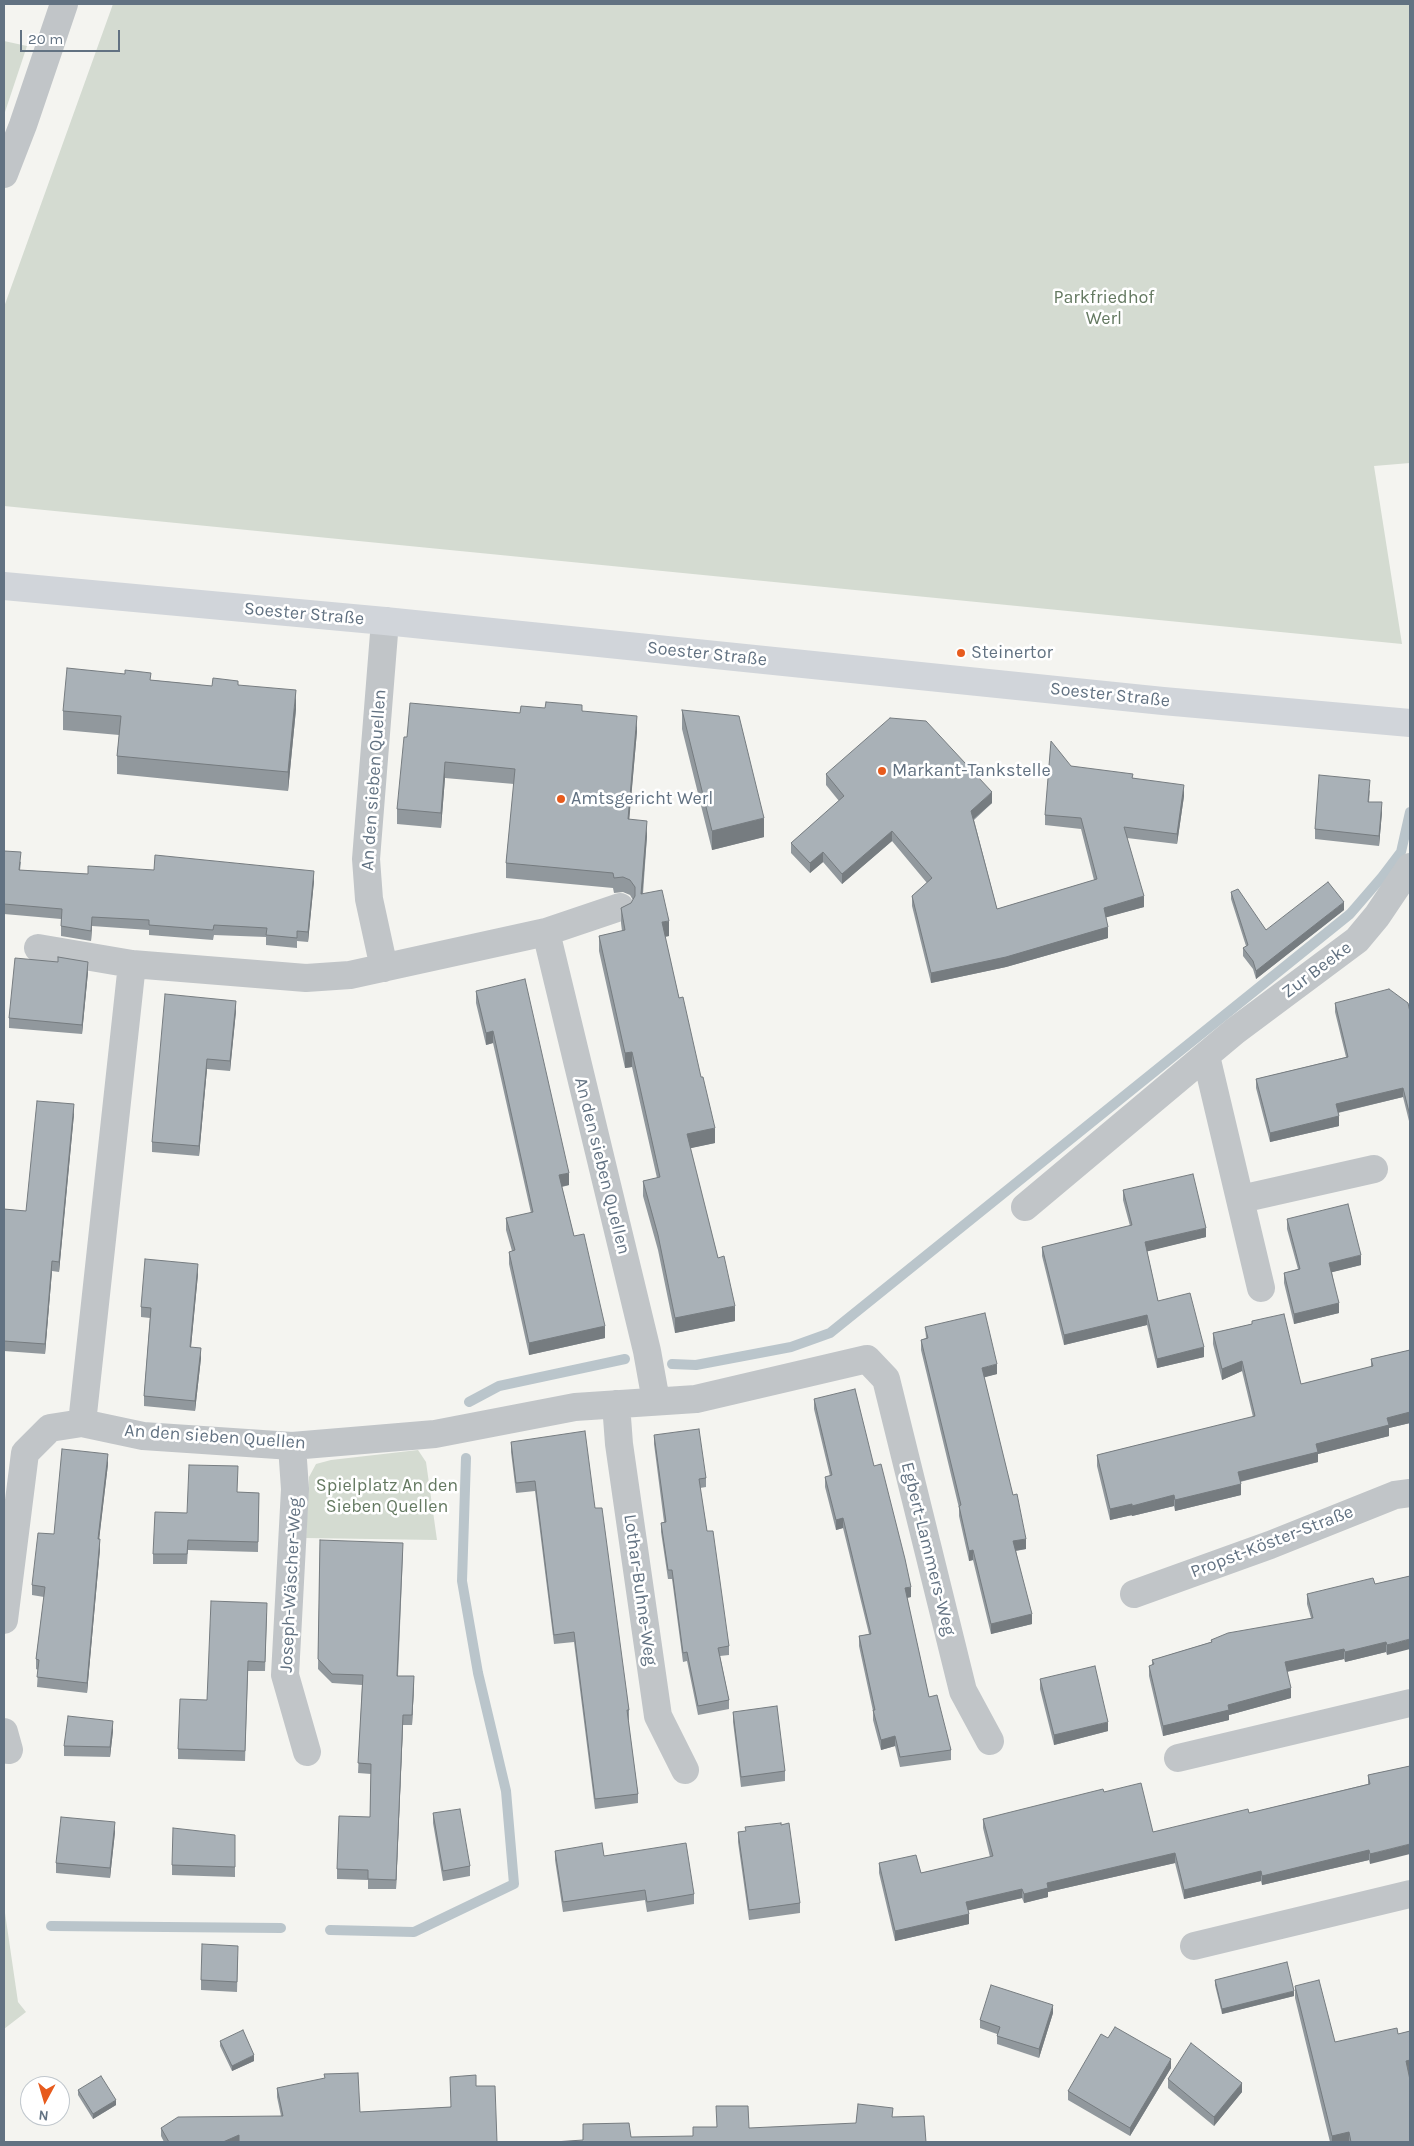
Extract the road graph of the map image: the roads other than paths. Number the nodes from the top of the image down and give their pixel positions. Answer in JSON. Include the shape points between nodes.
{"nodes":[{"id":1,"x":64,"y":4,"type":"edge"},
{"id":2,"x":4,"y":174,"type":"edge"},
{"id":3,"x":4,"y":586,"type":"edge"},
{"id":4,"x":386,"y":621,"type":"junction"},
{"id":5,"x":1410,"y":724,"type":"edge"},
{"id":6,"x":1410,"y":867,"type":"edge"},
{"id":7,"x":620,"y":907,"type":"edge"},
{"id":8,"x":546,"y":932,"type":"junction"},
{"id":9,"x":38,"y":948,"type":"dead end"},
{"id":10,"x":132,"y":964,"type":"junction"},
{"id":11,"x":384,"y":968,"type":"junction"},
{"id":12,"x":1206,"y":1056,"type":"junction"},
{"id":13,"x":1374,"y":1169,"type":"dead end"},
{"id":14,"x":1241,"y":1199,"type":"junction"},
{"id":15,"x":1025,"y":1207,"type":"dead end"},
{"id":16,"x":1261,"y":1288,"type":"dead end"},
{"id":17,"x":867,"y":1359,"type":"joint"},
{"id":18,"x":656,"y":1401,"type":"junction"},
{"id":19,"x":616,"y":1404,"type":"junction"},
{"id":20,"x":82,"y":1423,"type":"junction"},
{"id":21,"x":292,"y":1446,"type":"junction"},
{"id":22,"x":1410,"y":1493,"type":"edge"},
{"id":23,"x":1134,"y":1594,"type":"dead end"},
{"id":24,"x":4,"y":1620,"type":"edge"},
{"id":25,"x":1410,"y":1703,"type":"edge"},
{"id":26,"x":990,"y":1741,"type":"dead end"},
{"id":27,"x":307,"y":1752,"type":"dead end"},
{"id":28,"x":1178,"y":1758,"type":"dead end"},
{"id":29,"x":685,"y":1770,"type":"dead end"},
{"id":30,"x":1410,"y":1894,"type":"edge"},
{"id":31,"x":1194,"y":1946,"type":"dead end"}],
"edges":[{"from":1,"to":2,"type":"street"},
{"from":3,"to":4,"type":"main road","name":"Soester Straße"},
{"from":4,"to":5,"type":"main road","name":"Soester Straße"},
{"from":4,"to":11,"type":"street","name":"An den sieben Quellen","via":[[366,858],[369,899]]},
{"from":6,"to":12,"type":"street","name":"Zur Beeke","via":[[1357,940]]},
{"from":7,"to":8,"type":"street"},
{"from":8,"to":11,"type":"street"},
{"from":8,"to":18,"type":"street","name":"An den sieben Quellen","via":[[647,1351]]},
{"from":9,"to":10,"type":"street"},
{"from":10,"to":11,"type":"street","via":[[306,978],[350,975]]},
{"from":10,"to":20,"type":"street"},
{"from":12,"to":14,"type":"street"},
{"from":12,"to":15,"type":"street","name":"Zur Beeke"},
{"from":13,"to":14,"type":"street"},
{"from":14,"to":16,"type":"street"},
{"from":17,"to":18,"type":"street","name":"An den sieben Quellen","via":[[696,1399]]},
{"from":17,"to":26,"type":"street","name":"Egbert-Lammers-Weg","via":[[886,1379],[963,1691]]},
{"from":18,"to":19,"type":"street","name":"An den sieben Quellen"},
{"from":19,"to":21,"type":"street","name":"An den sieben Quellen","via":[[575,1407],[435,1434]]},
{"from":19,"to":29,"type":"street","name":"Lothar-Buhne-Weg","via":[[658,1716]]},
{"from":20,"to":21,"type":"street","name":"An den sieben Quellen","via":[[143,1436]]},
{"from":20,"to":24,"type":"street","via":[[50,1428],[25,1453]]},
{"from":21,"to":27,"type":"street","name":"Joseph-Wäscher-Weg","via":[[295,1489],[284,1675]]},
{"from":22,"to":23,"type":"street","name":"Propst-Köster-Straße","via":[[1395,1494],[1270,1545]]},
{"from":25,"to":28,"type":"street"},
{"from":30,"to":31,"type":"street"}]}
